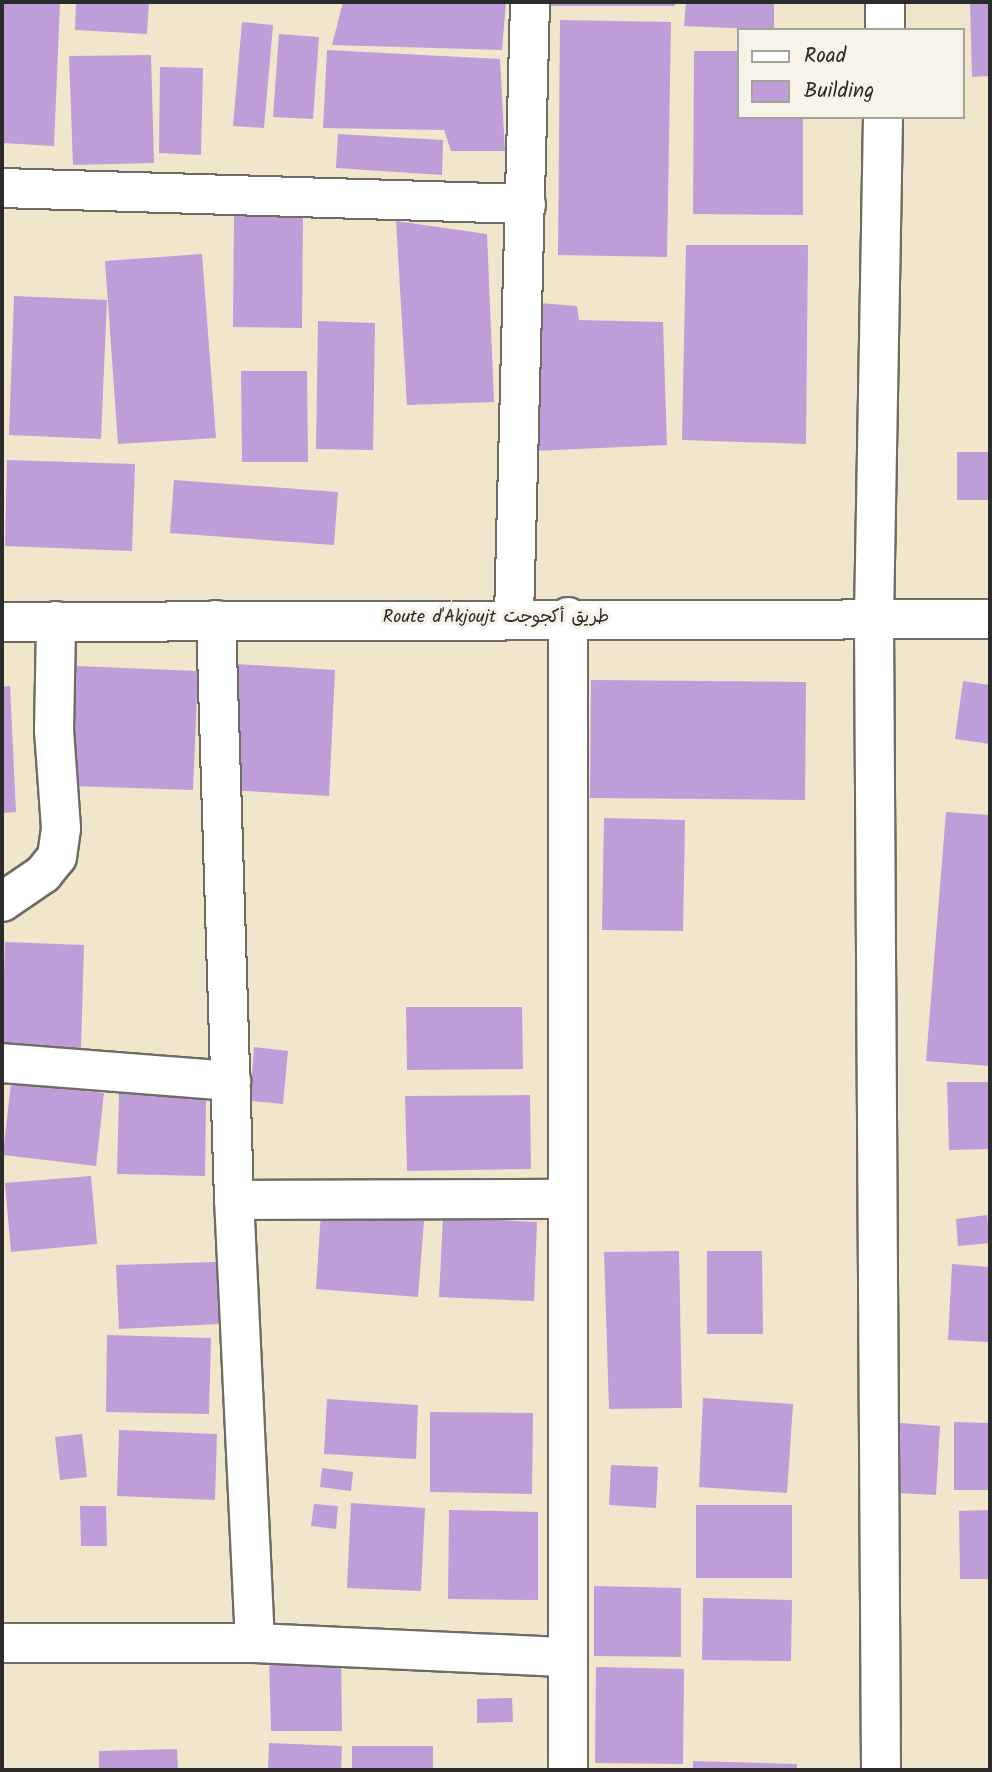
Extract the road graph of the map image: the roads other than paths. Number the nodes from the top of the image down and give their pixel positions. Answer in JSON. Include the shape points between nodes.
{"nodes":[{"id":1,"x":530,"y":2,"type":"edge"},
{"id":2,"x":885,"y":2,"type":"edge"},
{"id":3,"x":884,"y":28,"type":"edge"},
{"id":4,"x":883,"y":119,"type":"edge"},
{"id":5,"x":2,"y":188,"type":"edge"},
{"id":6,"x":526,"y":204,"type":"junction"},
{"id":7,"x":514,"y":617,"type":"junction"},
{"id":8,"x":568,"y":617,"type":"junction"},
{"id":9,"x":874,"y":618,"type":"junction"},
{"id":10,"x":990,"y":619,"type":"edge"},
{"id":11,"x":216,"y":620,"type":"junction"},
{"id":12,"x":56,"y":621,"type":"junction"},
{"id":13,"x":2,"y":622,"type":"edge"},
{"id":14,"x":2,"y":902,"type":"edge"},
{"id":15,"x":2,"y":1063,"type":"edge"},
{"id":16,"x":231,"y":1081,"type":"junction"},
{"id":17,"x":568,"y":1199,"type":"junction"},
{"id":18,"x":234,"y":1200,"type":"junction"},
{"id":19,"x":2,"y":1643,"type":"edge"},
{"id":20,"x":255,"y":1643,"type":"junction"},
{"id":21,"x":568,"y":1657,"type":"junction"},
{"id":22,"x":568,"y":1770,"type":"edge"},
{"id":23,"x":881,"y":1770,"type":"edge"}],
"edges":[{"from":1,"to":6,"type":"main road"},
{"from":2,"to":3,"type":"main road"},
{"from":4,"to":9,"type":"main road"},
{"from":5,"to":6,"type":"main road"},
{"from":6,"to":7,"type":"main road"},
{"from":7,"to":8,"type":"main road","name":"Route d'Akjoujt طريق أكجوجت"},
{"from":7,"to":11,"type":"main road","name":"Route d'Akjoujt طريق أكجوجت"},
{"from":8,"to":9,"type":"main road","name":"Route d'Akjoujt طريق أكجوجت"},
{"from":8,"to":17,"type":"main road"},
{"from":9,"to":10,"type":"main road","name":"Route d'Akjoujt طريق أكجوجت"},
{"from":9,"to":23,"type":"main road"},
{"from":11,"to":12,"type":"main road","name":"Route d'Akjoujt طريق أكجوجت"},
{"from":11,"to":16,"type":"main road"},
{"from":12,"to":13,"type":"main road","name":"Route d'Akjoujt طريق أكجوجت"},
{"from":12,"to":14,"type":"main road","via":[[54,730],[61,828],[57,857],[43,874]]},
{"from":15,"to":16,"type":"main road"},
{"from":16,"to":18,"type":"main road"},
{"from":17,"to":18,"type":"main road"},
{"from":17,"to":21,"type":"main road"},
{"from":18,"to":20,"type":"main road"},
{"from":19,"to":20,"type":"main road"},
{"from":20,"to":21,"type":"main road"},
{"from":21,"to":22,"type":"main road"}]}
